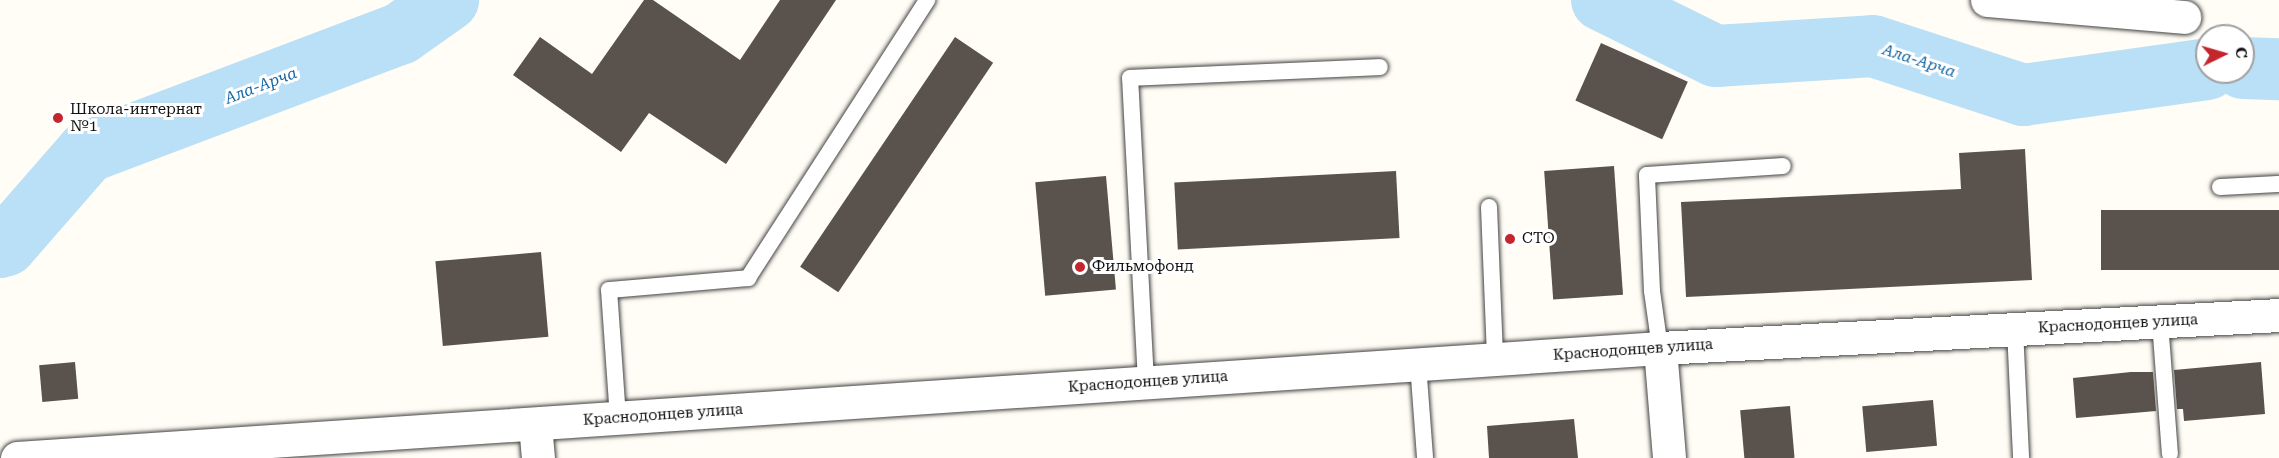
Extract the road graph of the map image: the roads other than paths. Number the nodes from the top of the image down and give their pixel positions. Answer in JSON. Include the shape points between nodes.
{"nodes":[{"id":1,"x":927,"y":0,"type":"edge"},
{"id":2,"x":1987,"y":0,"type":"edge"},
{"id":3,"x":2184,"y":17,"type":"dead end"},
{"id":4,"x":1380,"y":67,"type":"dead end"},
{"id":5,"x":1783,"y":166,"type":"dead end"},
{"id":6,"x":2279,"y":184,"type":"edge"},
{"id":7,"x":2220,"y":187,"type":"dead end"},
{"id":8,"x":1489,"y":207,"type":"dead end"},
{"id":9,"x":2279,"y":315,"type":"edge"},
{"id":10,"x":2160,"y":322,"type":"junction"},
{"id":11,"x":2015,"y":329,"type":"junction"},
{"id":12,"x":1660,"y":348,"type":"junction"},
{"id":13,"x":1495,"y":359,"type":"junction"},
{"id":14,"x":1418,"y":364,"type":"junction"},
{"id":15,"x":1146,"y":382,"type":"junction"},
{"id":16,"x":618,"y":418,"type":"junction"},
{"id":17,"x":535,"y":424,"type":"junction"},
{"id":18,"x":316,"y":448,"type":"edge"},
{"id":19,"x":2170,"y":454,"type":"dead end"},
{"id":20,"x":99,"y":455,"type":"edge"},
{"id":21,"x":17,"y":458,"type":"edge"},
{"id":22,"x":538,"y":458,"type":"edge"},
{"id":23,"x":1425,"y":458,"type":"edge"},
{"id":24,"x":1669,"y":458,"type":"edge"},
{"id":25,"x":2021,"y":458,"type":"edge"}],
"edges":[{"from":1,"to":16,"type":"lane","via":[[748,278],[609,290]]},
{"from":2,"to":3,"type":"street"},
{"from":4,"to":15,"type":"lane","via":[[1131,78]]},
{"from":5,"to":12,"type":"lane","via":[[1647,175],[1652,291]]},
{"from":6,"to":7,"type":"lane"},
{"from":8,"to":13,"type":"lane"},
{"from":9,"to":10,"type":"street","name":"Краснодонцев улица"},
{"from":10,"to":11,"type":"street","name":"Краснодонцев улица"},
{"from":10,"to":19,"type":"lane"},
{"from":11,"to":12,"type":"street","name":"Краснодонцев улица"},
{"from":11,"to":25,"type":"lane"},
{"from":12,"to":13,"type":"street","name":"Краснодонцев улица"},
{"from":12,"to":24,"type":"street"},
{"from":13,"to":14,"type":"street","name":"Краснодонцев улица"},
{"from":14,"to":15,"type":"street","name":"Краснодонцев улица"},
{"from":14,"to":23,"type":"lane"},
{"from":15,"to":16,"type":"street","name":"Краснодонцев улица"},
{"from":16,"to":17,"type":"street","name":"Краснодонцев улица"},
{"from":17,"to":18,"type":"street","name":"Краснодонцев улица"},
{"from":17,"to":22,"type":"street"},
{"from":18,"to":20,"type":"street","name":"Краснодонцев улица"},
{"from":20,"to":21,"type":"street","name":"Краснодонцев улица"}]}
